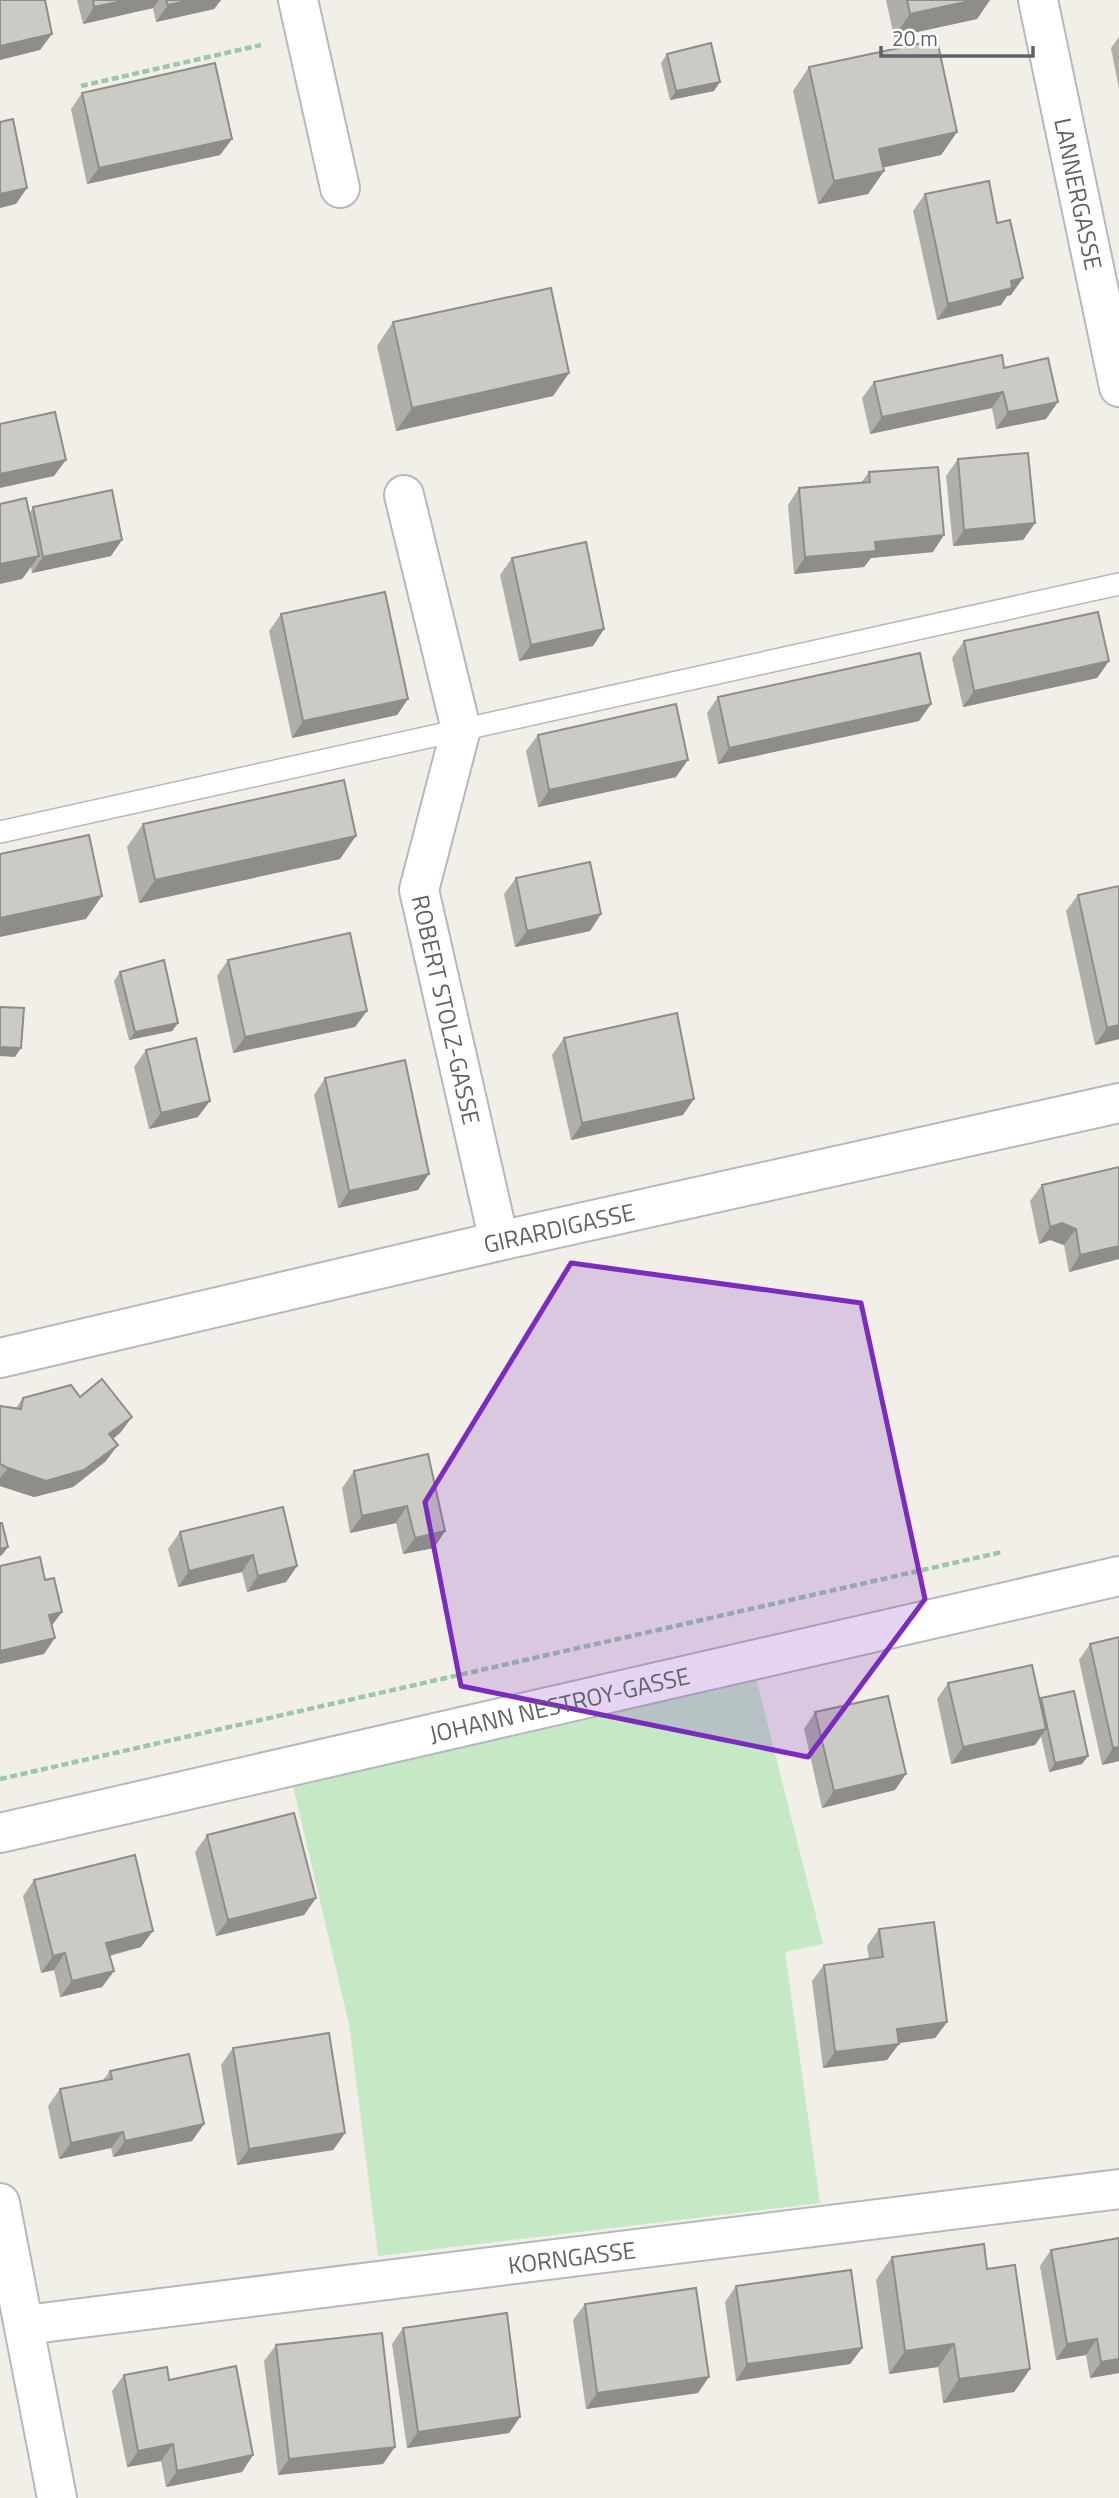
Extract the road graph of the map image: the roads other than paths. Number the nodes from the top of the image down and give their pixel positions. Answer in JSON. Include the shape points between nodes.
{"nodes":[{"id":1,"x":1038,"y":0,"type":"edge"},
{"id":2,"x":301,"y":17,"type":"edge"},
{"id":3,"x":340,"y":188,"type":"dead end"},
{"id":4,"x":1119,"y":387,"type":"edge"},
{"id":5,"x":404,"y":495,"type":"dead end"},
{"id":6,"x":1119,"y":584,"type":"edge"},
{"id":7,"x":461,"y":729,"type":"junction"},
{"id":8,"x":0,"y":832,"type":"edge"},
{"id":9,"x":1119,"y":1102,"type":"edge"},
{"id":10,"x":499,"y":1241,"type":"junction"},
{"id":11,"x":0,"y":1358,"type":"edge"},
{"id":12,"x":1119,"y":1576,"type":"edge"},
{"id":13,"x":0,"y":1833,"type":"edge"},
{"id":14,"x":1119,"y":2189,"type":"edge"},
{"id":15,"x":0,"y":2203,"type":"edge"},
{"id":16,"x":25,"y":2325,"type":"junction"},
{"id":17,"x":57,"y":2498,"type":"edge"}],
"edges":[{"from":1,"to":4,"type":"street","name":"LANNERGASSE"},
{"from":2,"to":3,"type":"street"},
{"from":5,"to":7,"type":"street","name":"ROBERT STOLZ-GASSE"},
{"from":6,"to":7,"type":"lane"},
{"from":7,"to":8,"type":"lane"},
{"from":7,"to":10,"type":"street","name":"ROBERT STOLZ-GASSE","via":[[419,890]]},
{"from":9,"to":10,"type":"street","name":"GIRARDIGASSE"},
{"from":10,"to":11,"type":"street","name":"GIRARDIGASSE"},
{"from":12,"to":13,"type":"street","name":"JOHANN NESTROY-GASSE"},
{"from":14,"to":16,"type":"street","name":"KORNGASSE"},
{"from":15,"to":16,"type":"street"},
{"from":16,"to":17,"type":"street"}]}
